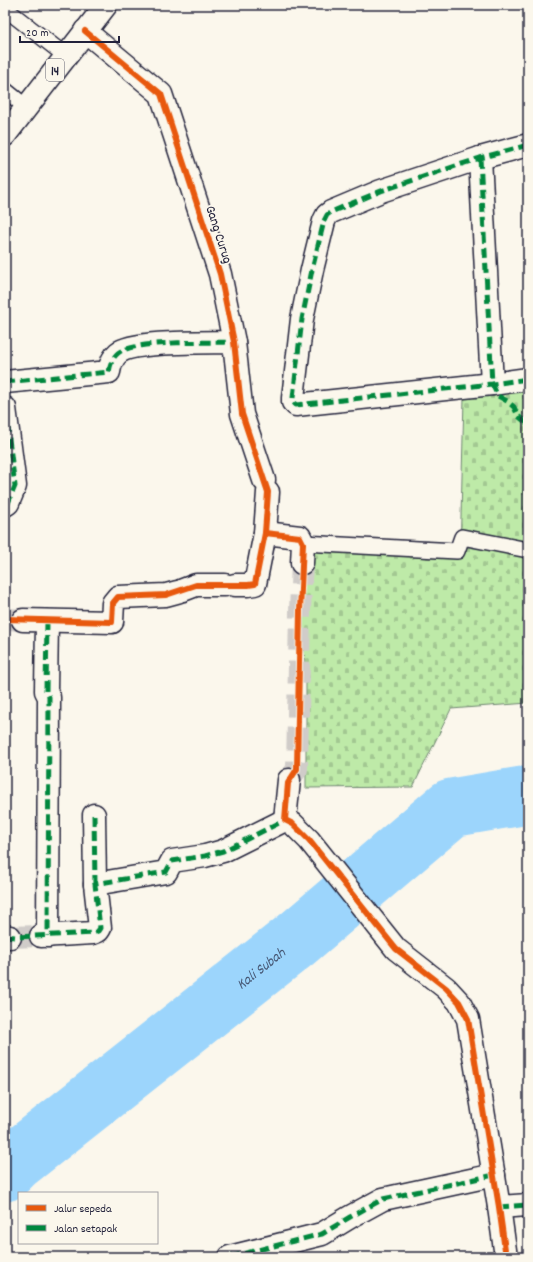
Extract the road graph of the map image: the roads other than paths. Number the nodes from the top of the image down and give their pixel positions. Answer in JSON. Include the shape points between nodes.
{"nodes":[{"id":1,"x":106,"y":5,"type":"edge"},
{"id":2,"x":5,"y":10,"type":"edge"},
{"id":3,"x":86,"y":31,"type":"junction"},
{"id":4,"x":66,"y":56,"type":"junction"},
{"id":5,"x":5,"y":90,"type":"edge"},
{"id":6,"x":26,"y":107,"type":"junction"},
{"id":7,"x":5,"y":135,"type":"edge"},
{"id":8,"x":528,"y":145,"type":"edge"},
{"id":9,"x":480,"y":158,"type":"junction"},
{"id":10,"x":234,"y":342,"type":"junction"},
{"id":11,"x":528,"y":379,"type":"edge"},
{"id":12,"x":5,"y":382,"type":"edge"},
{"id":13,"x":492,"y":384,"type":"junction"},
{"id":14,"x":5,"y":408,"type":"edge"},
{"id":15,"x":5,"y":505,"type":"edge"},
{"id":16,"x":265,"y":533,"type":"junction"},
{"id":17,"x":528,"y":550,"type":"edge"},
{"id":18,"x":303,"y":553,"type":"joint"},
{"id":19,"x":23,"y":620,"type":"tunnel mouth"},
{"id":20,"x":47,"y":621,"type":"junction"},
{"id":21,"x":289,"y":780,"type":"tunnel mouth"},
{"id":22,"x":94,"y":815,"type":"dead end"},
{"id":23,"x":285,"y":820,"type":"junction"},
{"id":24,"x":95,"y":884,"type":"junction"},
{"id":25,"x":494,"y":1175,"type":"junction"},
{"id":26,"x":528,"y":1206,"type":"edge"},
{"id":27,"x":499,"y":1207,"type":"junction"},
{"id":28,"x":230,"y":1257,"type":"edge"},
{"id":29,"x":506,"y":1257,"type":"edge"}],
"edges":[{"from":1,"to":3,"type":"main road","number":"14"},
{"from":2,"to":4,"type":"lane"},
{"from":3,"to":4,"type":"main road","number":"14"},
{"from":3,"to":10,"type":"main road","name":"Gang Curug","via":[[161,94],[220,274]]},
{"from":4,"to":6,"type":"main road","number":"14"},
{"from":5,"to":6,"type":"lane"},
{"from":6,"to":7,"type":"main road","number":"14"},
{"from":8,"to":9,"type":"main road"},
{"from":9,"to":13,"type":"main road"},
{"from":9,"to":13,"type":"main road","via":[[381,191],[327,215],[302,319],[293,402],[296,405]]},
{"from":10,"to":12,"type":"main road","via":[[132,347],[118,353],[111,362],[109,372]]},
{"from":10,"to":16,"type":"main road","name":"Gang Curug","via":[[242,414],[266,486]]},
{"from":11,"to":13,"type":"main road"},
{"from":14,"to":15,"type":"main road","via":[[15,486]]},
{"from":16,"to":18,"type":"main road","via":[[300,537]]},
{"from":16,"to":20,"type":"main road","name":"Gang Curug","via":[[255,584],[196,585],[166,595],[118,597],[113,603],[112,622]]},
{"from":17,"to":18,"type":"lane","via":[[462,537],[457,551]]},
{"from":19,"to":20,"type":"main road"},
{"from":20,"to":24,"type":"main road","via":[[46,691],[49,697],[44,936],[98,931],[100,928]]},
{"from":21,"to":23,"type":"main road"},
{"from":22,"to":24,"type":"main road"},
{"from":23,"to":24,"type":"main road","via":[[223,851],[172,861],[166,872]]},
{"from":23,"to":25,"type":"main road","via":[[293,824],[309,840],[396,950],[446,988],[459,1002],[468,1020]]},
{"from":25,"to":27,"type":"main road"},
{"from":25,"to":28,"type":"main road","via":[[384,1199],[322,1234]]},
{"from":26,"to":27,"type":"main road"},
{"from":27,"to":29,"type":"main road"}]}
